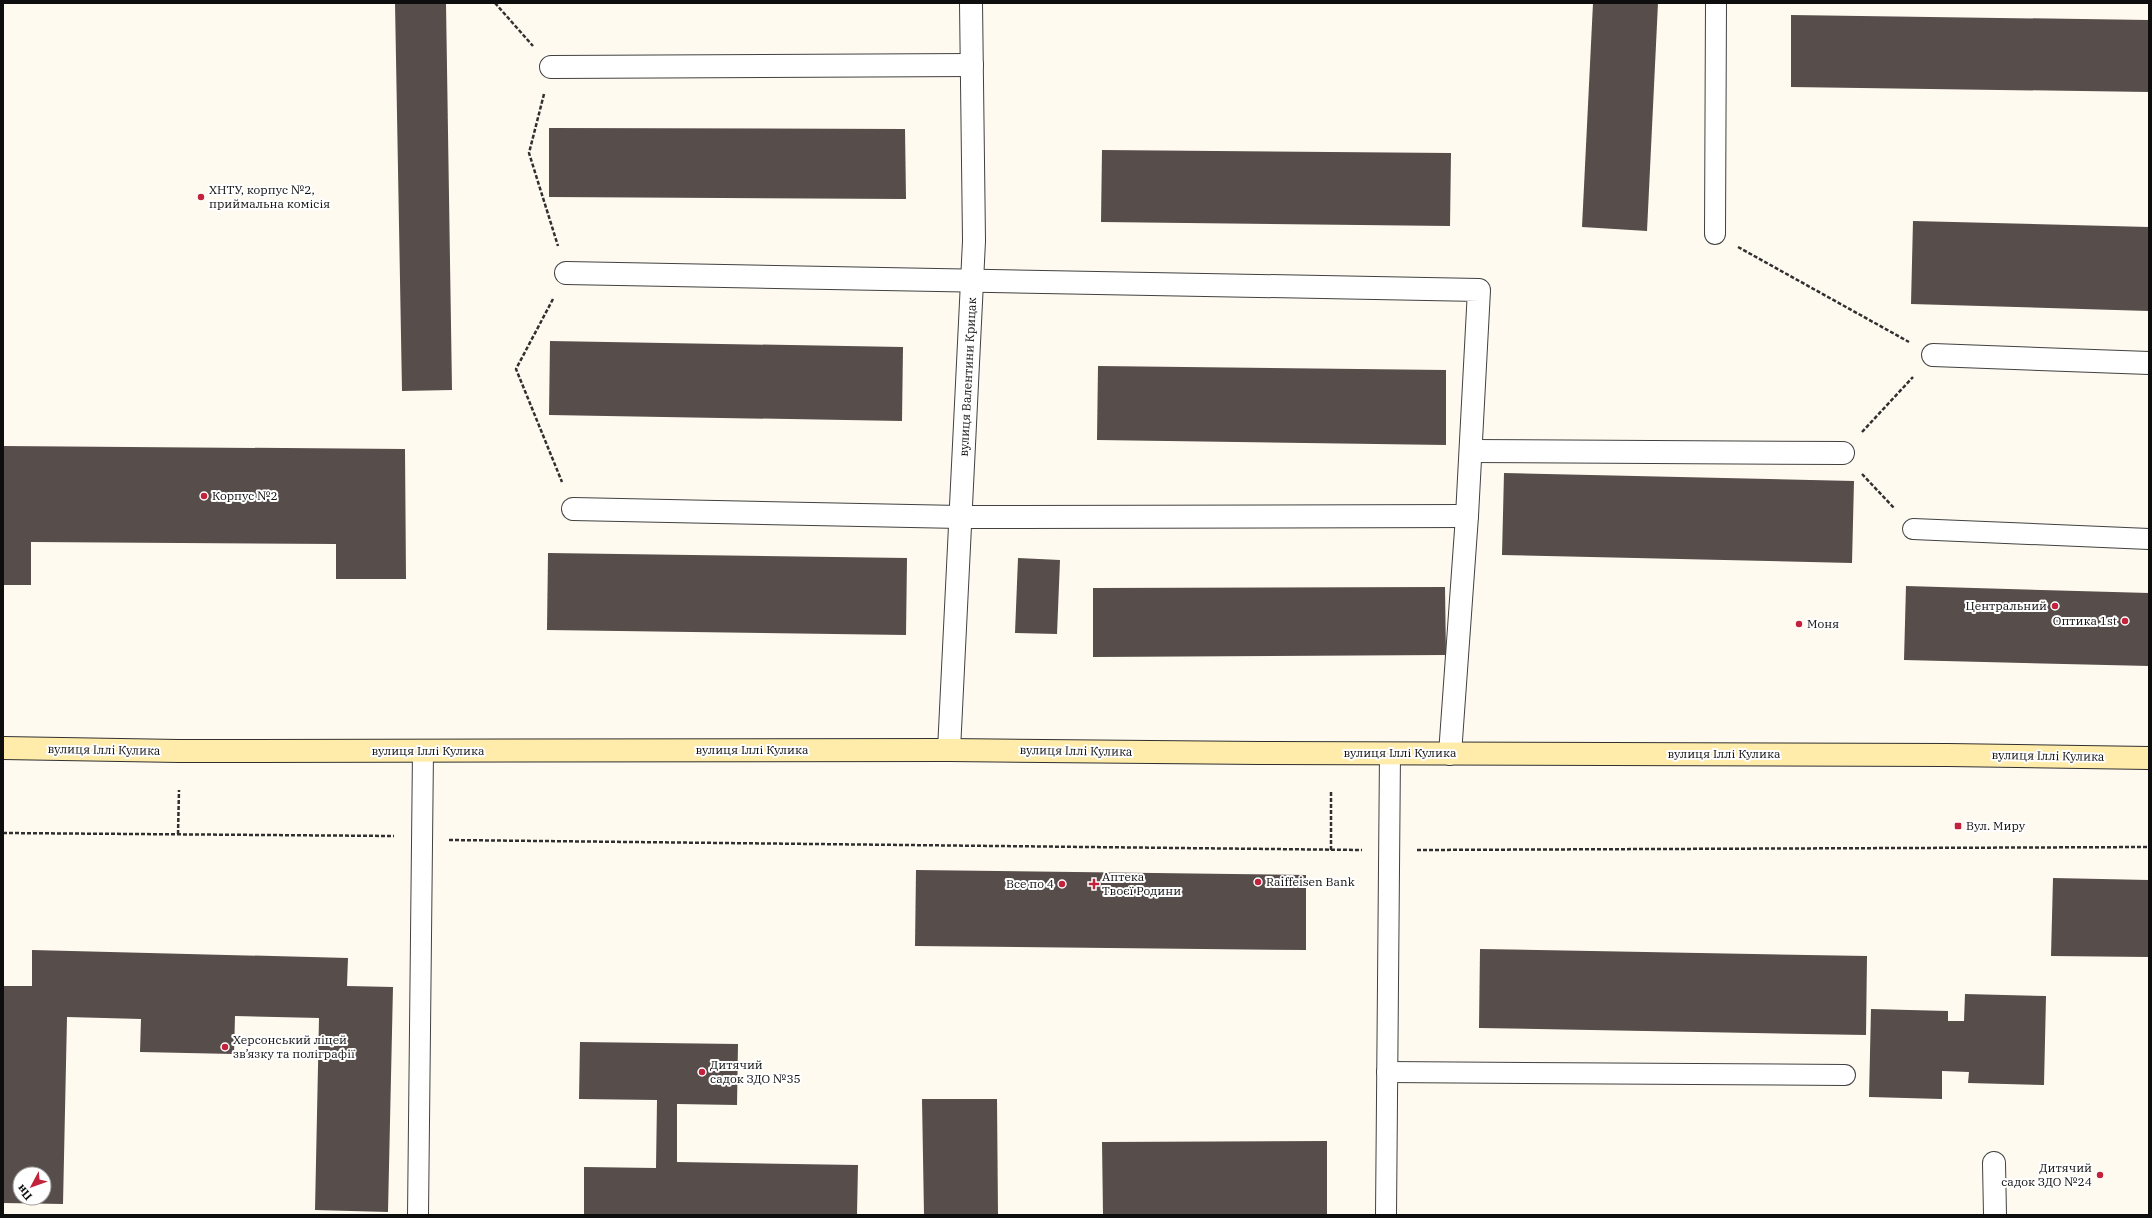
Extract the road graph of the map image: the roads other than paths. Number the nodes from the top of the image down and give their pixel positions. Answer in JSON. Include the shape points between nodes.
{"nodes":[{"id":1,"x":970,"y":3,"type":"edge"},
{"id":2,"x":1716,"y":3,"type":"edge"},
{"id":3,"x":972,"y":65,"type":"junction"},
{"id":4,"x":551,"y":66,"type":"road end"},
{"id":5,"x":1715,"y":234,"type":"road end"},
{"id":6,"x":566,"y":273,"type":"road end"},
{"id":7,"x":972,"y":281,"type":"junction"},
{"id":8,"x":1933,"y":355,"type":"road end"},
{"id":9,"x":2149,"y":363,"type":"edge"},
{"id":10,"x":1471,"y":451,"type":"junction"},
{"id":11,"x":1843,"y":453,"type":"road end"},
{"id":12,"x":573,"y":509,"type":"road end"},
{"id":13,"x":1467,"y":516,"type":"junction"},
{"id":14,"x":960,"y":517,"type":"junction"},
{"id":15,"x":1913,"y":529,"type":"road end"},
{"id":16,"x":2149,"y":539,"type":"edge"},
{"id":17,"x":3,"y":748,"type":"edge"},
{"id":18,"x":949,"y":750,"type":"junction"},
{"id":19,"x":423,"y":751,"type":"junction"},
{"id":20,"x":1390,"y":753,"type":"junction"},
{"id":21,"x":1450,"y":754,"type":"junction"},
{"id":22,"x":2149,"y":758,"type":"edge"},
{"id":23,"x":1387,"y":1072,"type":"junction"},
{"id":24,"x":1845,"y":1074,"type":"dead end"},
{"id":25,"x":1994,"y":1163,"type":"dead end"},
{"id":26,"x":418,"y":1215,"type":"edge"},
{"id":27,"x":1386,"y":1215,"type":"edge"},
{"id":28,"x":1995,"y":1215,"type":"edge"}],
"edges":[{"from":1,"to":3,"type":"street","name":"вулиця Валентини Крицак"},
{"from":2,"to":5,"type":"lane"},
{"from":3,"to":4,"type":"street"},
{"from":3,"to":7,"type":"street","name":"вулиця Валентини Крицак"},
{"from":6,"to":7,"type":"street"},
{"from":7,"to":10,"type":"street","via":[[1479,290]]},
{"from":7,"to":14,"type":"street","name":"вулиця Валентини Крицак"},
{"from":8,"to":9,"type":"street"},
{"from":10,"to":11,"type":"street"},
{"from":10,"to":13,"type":"street"},
{"from":12,"to":14,"type":"street"},
{"from":13,"to":14,"type":"street"},
{"from":13,"to":21,"type":"street"},
{"from":14,"to":18,"type":"street","name":"вулиця Валентини Крицак"},
{"from":15,"to":16,"type":"lane"},
{"from":17,"to":19,"type":"street","name":"вулиця Іллі Кулика"},
{"from":18,"to":19,"type":"street","name":"вулиця Іллі Кулика"},
{"from":18,"to":20,"type":"street","name":"вулиця Іллі Кулика"},
{"from":19,"to":26,"type":"lane"},
{"from":20,"to":21,"type":"street","name":"вулиця Іллі Кулика"},
{"from":20,"to":23,"type":"lane"},
{"from":21,"to":22,"type":"street","name":"вулиця Іллі Кулика"},
{"from":23,"to":24,"type":"lane"},
{"from":23,"to":27,"type":"lane"},
{"from":25,"to":28,"type":"street"}]}
